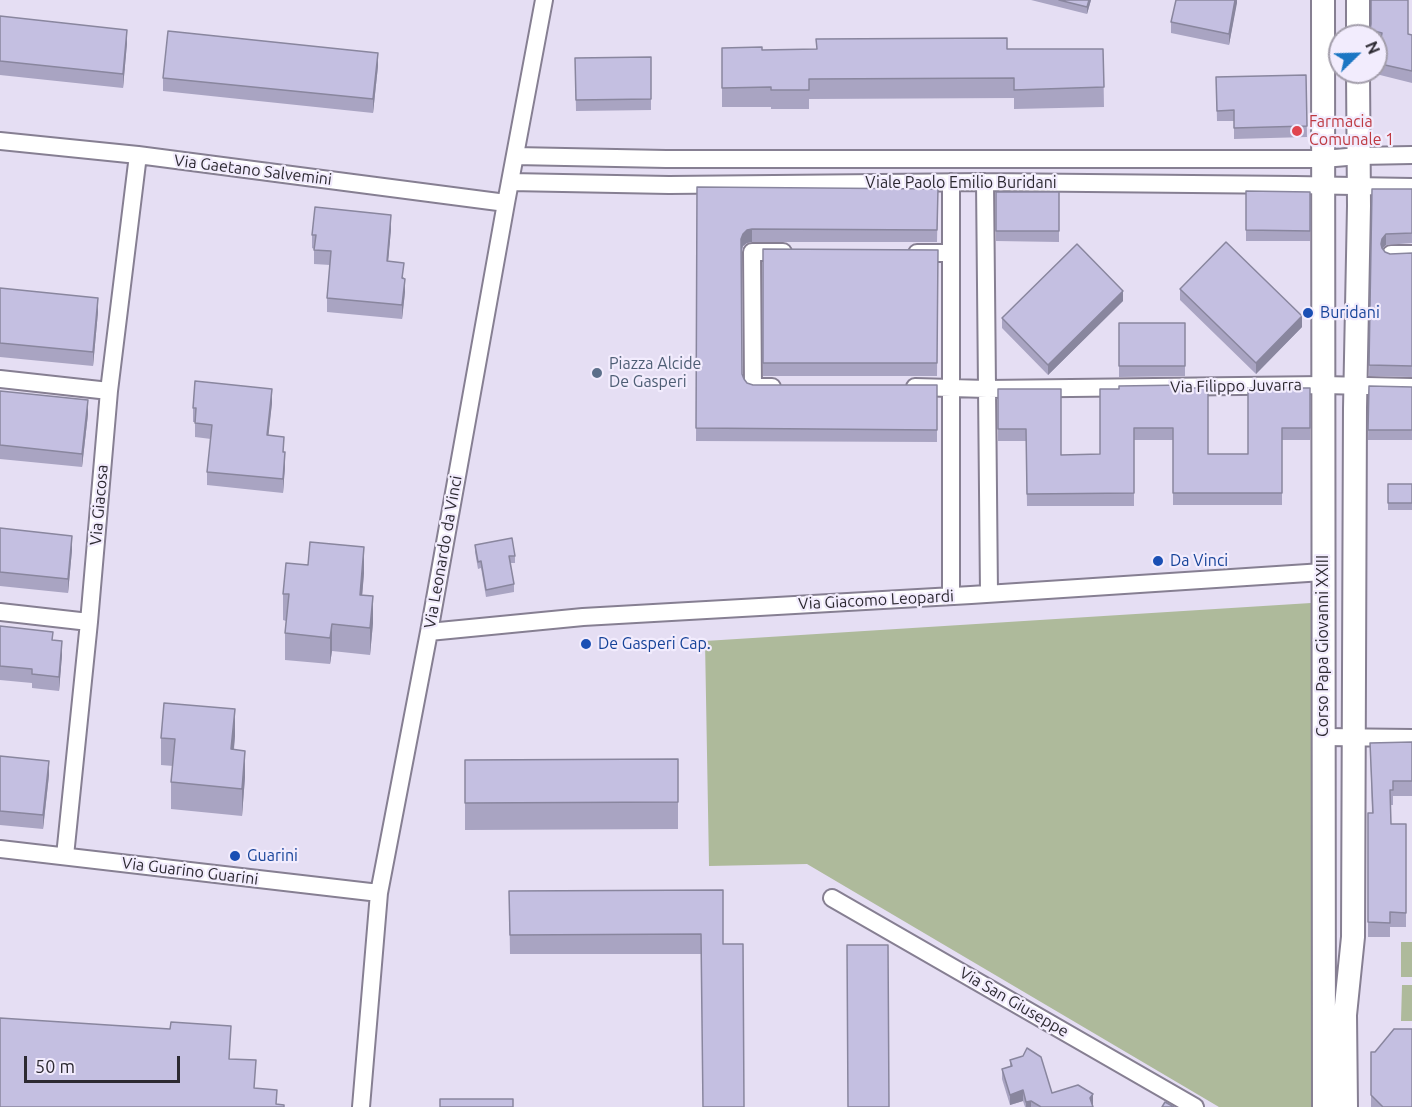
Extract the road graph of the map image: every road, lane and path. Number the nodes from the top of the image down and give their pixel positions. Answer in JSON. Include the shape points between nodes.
{"nodes":[{"id":1,"x":544,"y":0,"type":"edge"},
{"id":2,"x":1323,"y":0,"type":"edge"},
{"id":3,"x":1358,"y":0,"type":"edge"},
{"id":4,"x":1358,"y":24,"type":"edge"},
{"id":5,"x":1358,"y":84,"type":"edge"},
{"id":6,"x":0,"y":141,"type":"edge"},
{"id":7,"x":138,"y":155,"type":"junction"},
{"id":8,"x":1412,"y":155,"type":"edge"},
{"id":9,"x":516,"y":156,"type":"junction"},
{"id":10,"x":1359,"y":156,"type":"junction"},
{"id":11,"x":1323,"y":159,"type":"junction"},
{"id":12,"x":510,"y":182,"type":"junction"},
{"id":13,"x":951,"y":182,"type":"junction"},
{"id":14,"x":985,"y":182,"type":"junction"},
{"id":15,"x":1323,"y":185,"type":"junction"},
{"id":16,"x":1359,"y":187,"type":"junction"},
{"id":17,"x":1412,"y":187,"type":"edge"},
{"id":18,"x":506,"y":203,"type":"junction"},
{"id":19,"x":797,"y":252,"type":"edge"},
{"id":20,"x":898,"y":253,"type":"edge"},
{"id":21,"x":951,"y":253,"type":"junction"},
{"id":22,"x":1391,"y":254,"type":"edge"},
{"id":23,"x":1412,"y":254,"type":"edge"},
{"id":24,"x":0,"y":379,"type":"edge"},
{"id":25,"x":1323,"y":385,"type":"junction"},
{"id":26,"x":1355,"y":386,"type":"junction"},
{"id":27,"x":786,"y":387,"type":"edge"},
{"id":28,"x":898,"y":387,"type":"edge"},
{"id":29,"x":951,"y":387,"type":"junction"},
{"id":30,"x":1412,"y":387,"type":"edge"},
{"id":31,"x":987,"y":389,"type":"junction"},
{"id":32,"x":109,"y":390,"type":"junction"},
{"id":33,"x":1323,"y":572,"type":"junction"},
{"id":34,"x":989,"y":594,"type":"junction"},
{"id":35,"x":951,"y":596,"type":"junction"},
{"id":36,"x":0,"y":612,"type":"edge"},
{"id":37,"x":89,"y":622,"type":"junction"},
{"id":38,"x":429,"y":632,"type":"junction"},
{"id":39,"x":1323,"y":737,"type":"junction"},
{"id":40,"x":1353,"y":737,"type":"junction"},
{"id":41,"x":1412,"y":738,"type":"edge"},
{"id":42,"x":0,"y":849,"type":"edge"},
{"id":43,"x":65,"y":856,"type":"junction"},
{"id":44,"x":379,"y":893,"type":"junction"},
{"id":45,"x":832,"y":898,"type":"dead end"},
{"id":46,"x":361,"y":1107,"type":"edge"},
{"id":47,"x":1195,"y":1107,"type":"edge"},
{"id":48,"x":1324,"y":1107,"type":"edge"},
{"id":49,"x":1346,"y":1107,"type":"edge"}],
"edges":[{"from":1,"to":9,"type":"street","name":"Via Leonardo da Vinci"},
{"from":2,"to":11,"type":"street","name":"Corso Papa Giovanni XXIII"},
{"from":3,"to":4,"type":"street"},
{"from":5,"to":10,"type":"street","name":"Corso Papa Giovanni XXIII"},
{"from":6,"to":7,"type":"street","name":"Via Gaetano Salvemini"},
{"from":7,"to":18,"type":"street","name":"Via Gaetano Salvemini"},
{"from":7,"to":32,"type":"street","name":"Via Giacosa"},
{"from":8,"to":10,"type":"street","name":"Viale Paolo Emilio Buridani"},
{"from":9,"to":11,"type":"street","name":"Viale Paolo Emilio Buridani"},
{"from":9,"to":12,"type":"street","name":"Via Leonardo da Vinci"},
{"from":10,"to":11,"type":"street","name":"Viale Paolo Emilio Buridani"},
{"from":10,"to":16,"type":"street","name":"Corso Papa Giovanni XXIII"},
{"from":11,"to":15,"type":"street","name":"Corso Papa Giovanni XXIII"},
{"from":12,"to":13,"type":"street","name":"Viale Paolo Emilio Buridani"},
{"from":12,"to":18,"type":"street","name":"Via Leonardo da Vinci"},
{"from":13,"to":14,"type":"street","name":"Viale Paolo Emilio Buridani"},
{"from":13,"to":21,"type":"street"},
{"from":14,"to":15,"type":"street","name":"Viale Paolo Emilio Buridani"},
{"from":14,"to":31,"type":"street"},
{"from":15,"to":16,"type":"street","name":"Viale Paolo Emilio Buridani"},
{"from":15,"to":25,"type":"street","name":"Corso Papa Giovanni XXIII"},
{"from":16,"to":17,"type":"street","name":"Viale Paolo Emilio Buridani"},
{"from":16,"to":26,"type":"street","name":"Corso Papa Giovanni XXIII"},
{"from":18,"to":38,"type":"street","name":"Via Leonardo da Vinci"},
{"from":19,"to":27,"type":"street","via":[[752,252],[753,387]]},
{"from":20,"to":21,"type":"street"},
{"from":21,"to":29,"type":"street"},
{"from":22,"to":23,"type":"street"},
{"from":24,"to":32,"type":"street"},
{"from":25,"to":26,"type":"street","name":"Via Filippo Juvarra"},
{"from":25,"to":31,"type":"street","name":"Via Filippo Juvarra"},
{"from":25,"to":33,"type":"street","name":"Corso Papa Giovanni XXIII"},
{"from":26,"to":30,"type":"street","name":"Via Filippo Juvarra"},
{"from":26,"to":40,"type":"street","name":"Corso Papa Giovanni XXIII"},
{"from":28,"to":29,"type":"street","name":"Via Filippo Juvarra"},
{"from":29,"to":31,"type":"street","name":"Via Filippo Juvarra"},
{"from":29,"to":35,"type":"street"},
{"from":31,"to":34,"type":"street"},
{"from":32,"to":37,"type":"street","name":"Via Giacosa"},
{"from":33,"to":34,"type":"street","name":"Via Giacomo Leopardi"},
{"from":33,"to":39,"type":"street","name":"Corso Papa Giovanni XXIII"},
{"from":34,"to":35,"type":"street","name":"Via Giacomo Leopardi"},
{"from":35,"to":38,"type":"street","name":"Via Giacomo Leopardi","via":[[583,617]]},
{"from":36,"to":37,"type":"street"},
{"from":37,"to":43,"type":"street","name":"Via Giacosa"},
{"from":38,"to":44,"type":"street","name":"Via Leonardo da Vinci"},
{"from":39,"to":40,"type":"street"},
{"from":39,"to":48,"type":"street","name":"Corso Papa Giovanni XXIII"},
{"from":40,"to":41,"type":"street"},
{"from":40,"to":49,"type":"street","name":"Corso Papa Giovanni XXIII","via":[[1353,937],[1345,1015]]},
{"from":42,"to":43,"type":"street","name":"Via Guarino Guarini"},
{"from":43,"to":44,"type":"street","name":"Via Guarino Guarini"},
{"from":44,"to":46,"type":"street","name":"Via Leonardo da Vinci"},
{"from":45,"to":47,"type":"street","name":"Via San Giuseppe"}]}
